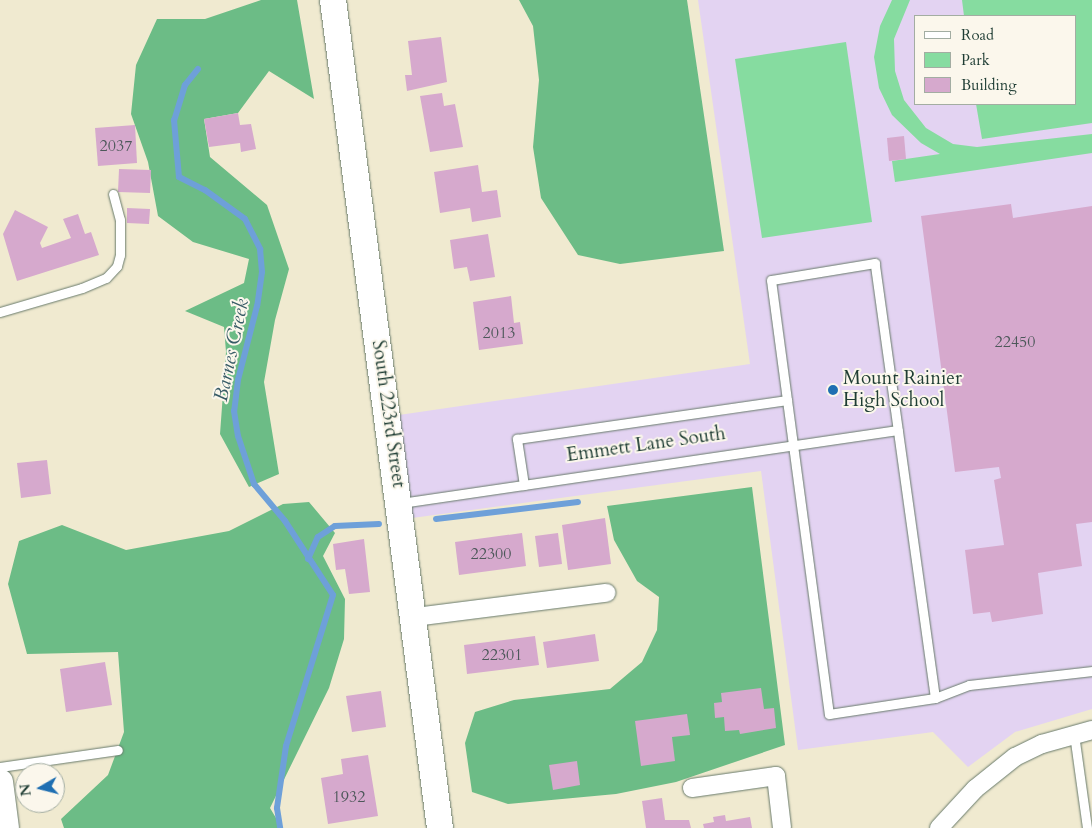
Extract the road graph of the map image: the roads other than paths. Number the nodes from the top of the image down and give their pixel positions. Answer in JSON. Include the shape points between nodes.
{"nodes":[{"id":1,"x":333,"y":0,"type":"edge"},
{"id":2,"x":112,"y":194,"type":"dead end"},
{"id":3,"x":0,"y":312,"type":"edge"},
{"id":4,"x":788,"y":400,"type":"junction"},
{"id":5,"x":898,"y":430,"type":"junction"},
{"id":6,"x":793,"y":444,"type":"junction"},
{"id":7,"x":524,"y":485,"type":"junction"},
{"id":8,"x":400,"y":503,"type":"junction"},
{"id":9,"x":606,"y":593,"type":"dead end"},
{"id":10,"x":415,"y":617,"type":"junction"},
{"id":11,"x":1092,"y":671,"type":"edge"},
{"id":12,"x":935,"y":698,"type":"junction"},
{"id":13,"x":1092,"y":730,"type":"edge"},
{"id":14,"x":1074,"y":734,"type":"junction"},
{"id":15,"x":118,"y":750,"type":"dead end"},
{"id":16,"x":0,"y":767,"type":"edge"},
{"id":17,"x":0,"y":782,"type":"edge"},
{"id":18,"x":692,"y":788,"type":"dead end"},
{"id":19,"x":6,"y":828,"type":"edge"},
{"id":20,"x":440,"y":828,"type":"edge"},
{"id":21,"x":782,"y":828,"type":"edge"},
{"id":22,"x":939,"y":828,"type":"edge"},
{"id":23,"x":1087,"y":828,"type":"edge"}],
"edges":[{"from":1,"to":8,"type":"street","name":"South 223rd Street"},
{"from":2,"to":3,"type":"lane","via":[[120,220],[120,255],[117,266],[106,278]]},
{"from":4,"to":5,"type":"lane","via":[[771,280],[875,263]]},
{"from":4,"to":6,"type":"lane"},
{"from":4,"to":7,"type":"lane","via":[[516,439]]},
{"from":5,"to":6,"type":"lane","name":"Emmett Lane South"},
{"from":5,"to":12,"type":"lane"},
{"from":6,"to":7,"type":"lane","name":"Emmett Lane South"},
{"from":6,"to":12,"type":"lane","via":[[829,714]]},
{"from":7,"to":8,"type":"lane","name":"Emmett Lane South"},
{"from":8,"to":10,"type":"street","name":"South 223rd Street"},
{"from":9,"to":10,"type":"street"},
{"from":10,"to":20,"type":"street","name":"South 223rd Street"},
{"from":11,"to":12,"type":"lane","via":[[969,685]]},
{"from":13,"to":14,"type":"street"},
{"from":14,"to":22,"type":"street","via":[[1015,756],[975,789]]},
{"from":14,"to":23,"type":"lane"},
{"from":15,"to":16,"type":"lane"},
{"from":17,"to":19,"type":"street"},
{"from":18,"to":21,"type":"street","via":[[776,776]]}]}
